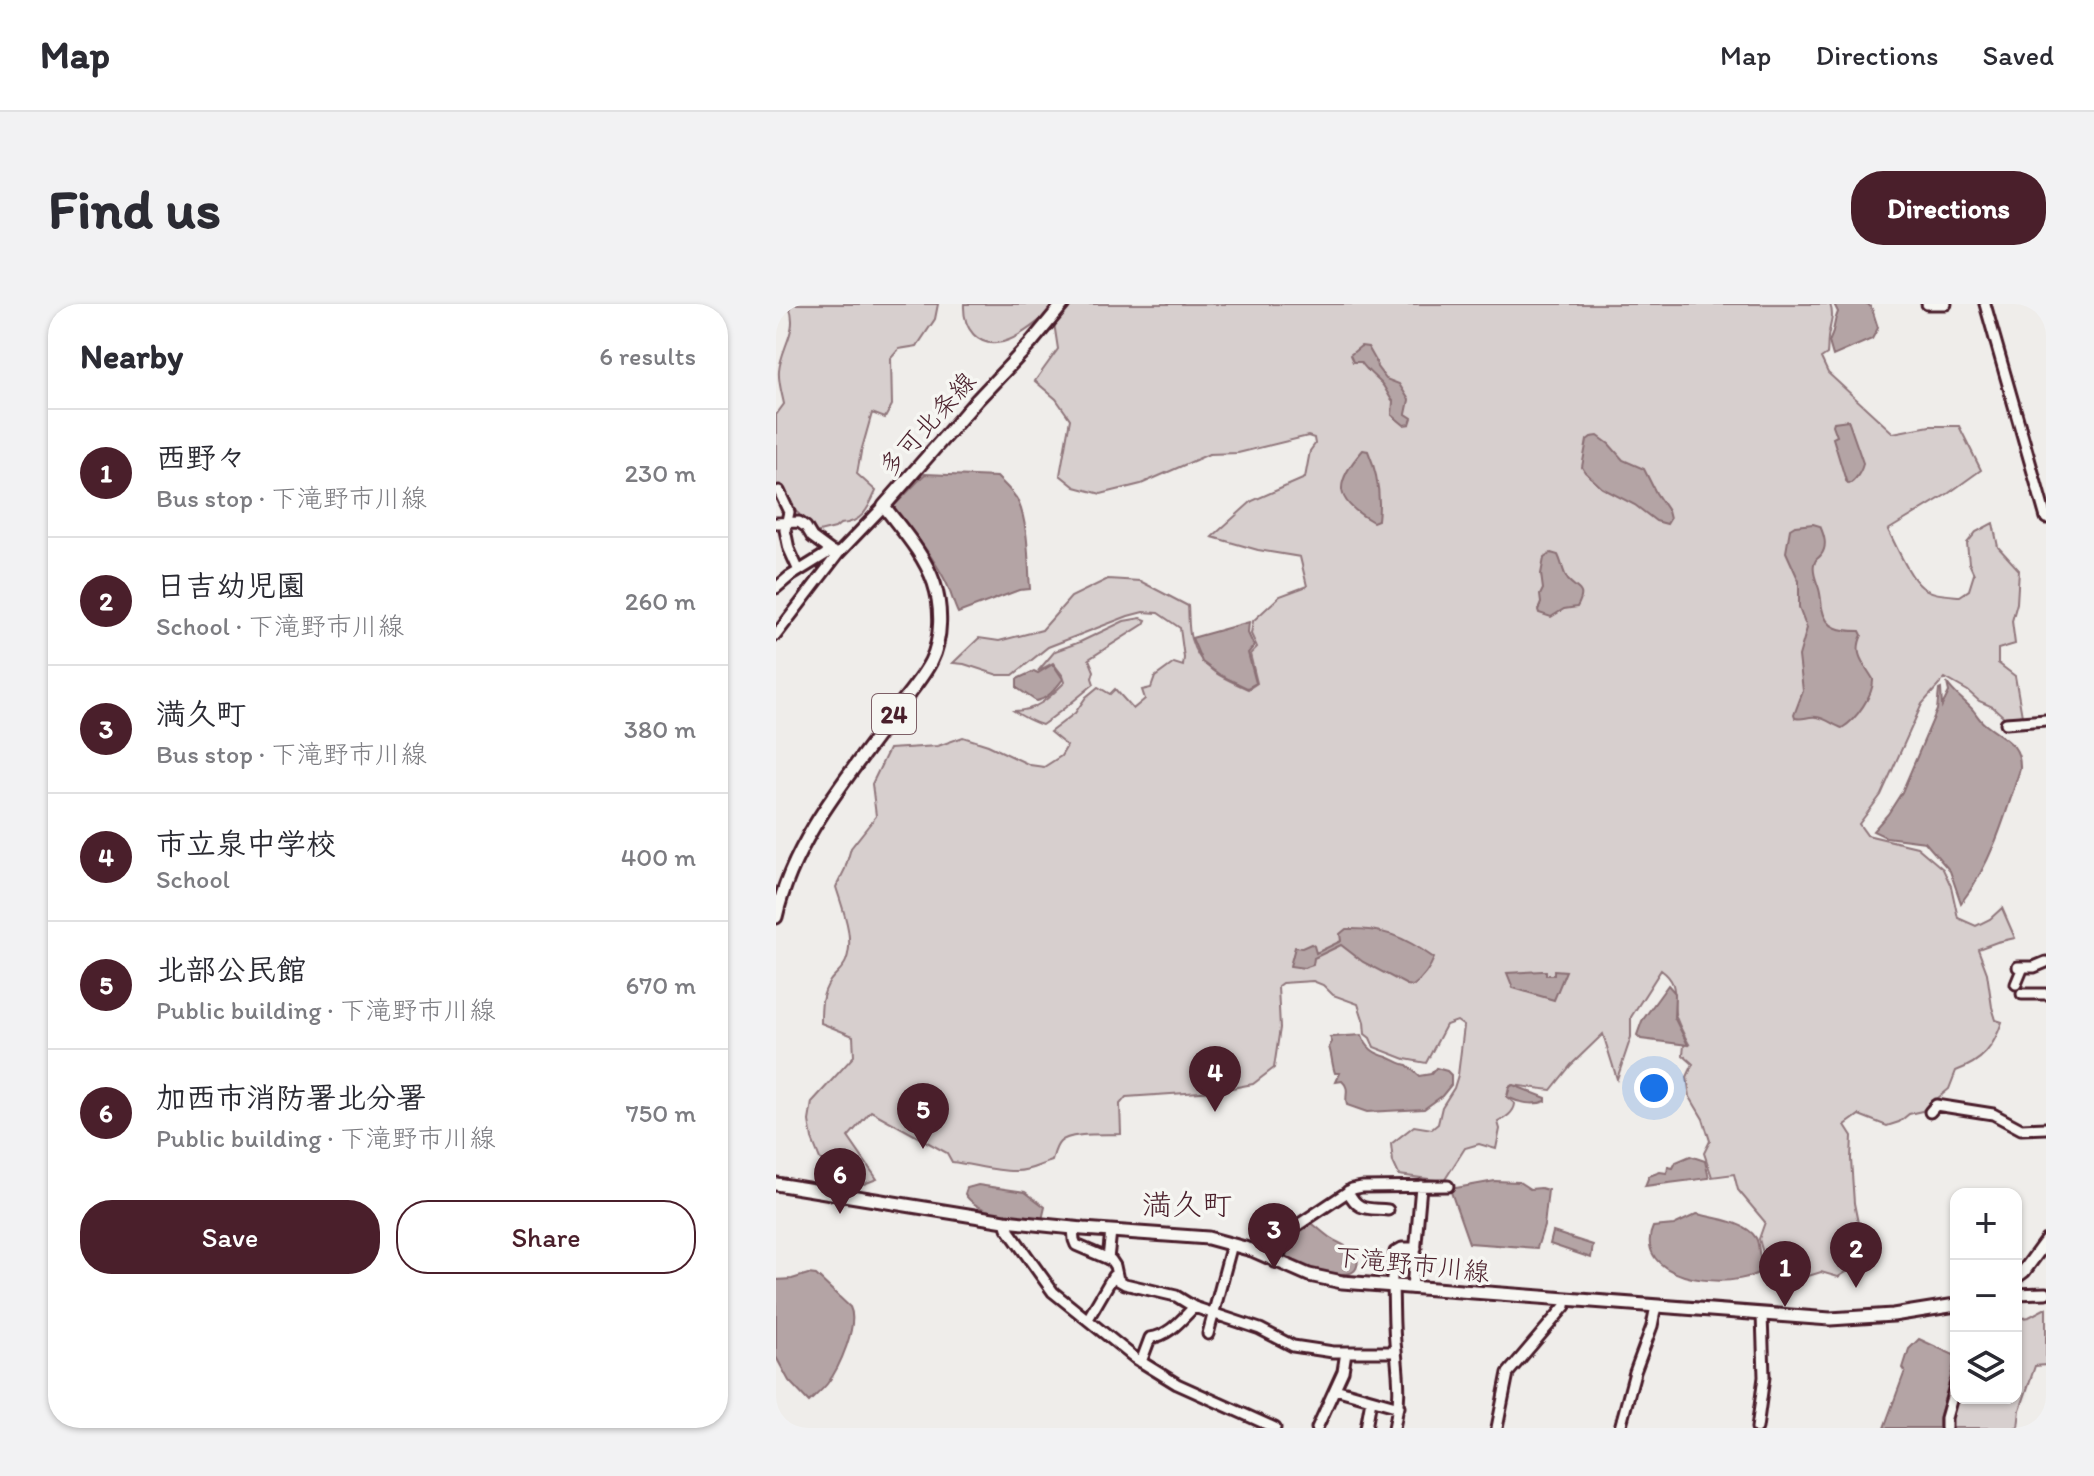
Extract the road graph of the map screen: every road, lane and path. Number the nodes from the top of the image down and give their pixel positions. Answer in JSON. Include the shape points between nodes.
{"nodes":[{"id":1,"x":1063,"y":304,"type":"edge"},
{"id":2,"x":1927,"y":304,"type":"edge"},
{"id":3,"x":1946,"y":304,"type":"edge"},
{"id":4,"x":1985,"y":304,"type":"edge"},
{"id":5,"x":779,"y":491,"type":"dead end"},
{"id":6,"x":884,"y":506,"type":"junction"},
{"id":7,"x":2046,"y":518,"type":"edge"},
{"id":8,"x":788,"y":521,"type":"junction"},
{"id":9,"x":776,"y":523,"type":"edge"},
{"id":10,"x":835,"y":552,"type":"junction"},
{"id":11,"x":799,"y":571,"type":"junction"},
{"id":12,"x":776,"y":588,"type":"edge"},
{"id":13,"x":776,"y":617,"type":"edge"},
{"id":14,"x":786,"y":623,"type":"junction"},
{"id":15,"x":776,"y":635,"type":"edge"},
{"id":16,"x":2046,"y":720,"type":"edge"},
{"id":17,"x":2006,"y":723,"type":"dead end"},
{"id":18,"x":776,"y":917,"type":"edge"},
{"id":19,"x":2046,"y":962,"type":"edge"},
{"id":20,"x":2016,"y":984,"type":"dead end"},
{"id":21,"x":2022,"y":994,"type":"dead end"},
{"id":22,"x":2046,"y":994,"type":"edge"},
{"id":23,"x":1930,"y":1112,"type":"dead end"},
{"id":24,"x":2046,"y":1128,"type":"edge"},
{"id":25,"x":776,"y":1184,"type":"edge"},
{"id":26,"x":1421,"y":1186,"type":"junction"},
{"id":27,"x":1448,"y":1186,"type":"dead end"},
{"id":28,"x":1348,"y":1191,"type":"junction"},
{"id":29,"x":1388,"y":1210,"type":"dead end"},
{"id":30,"x":1005,"y":1221,"type":"junction"},
{"id":31,"x":1073,"y":1228,"type":"junction"},
{"id":32,"x":1111,"y":1231,"type":"junction"},
{"id":33,"x":2046,"y":1241,"type":"edge"},
{"id":34,"x":1232,"y":1244,"type":"junction"},
{"id":35,"x":1416,"y":1248,"type":"junction"},
{"id":36,"x":1108,"y":1259,"type":"junction"},
{"id":37,"x":1275,"y":1262,"type":"junction"},
{"id":38,"x":2022,"y":1272,"type":"edge"},
{"id":39,"x":1116,"y":1275,"type":"junction"},
{"id":40,"x":1392,"y":1287,"type":"junction"},
{"id":41,"x":1412,"y":1288,"type":"junction"},
{"id":42,"x":2046,"y":1293,"type":"edge"},
{"id":43,"x":2022,"y":1294,"type":"edge"},
{"id":44,"x":1566,"y":1299,"type":"junction"},
{"id":45,"x":1656,"y":1306,"type":"junction"},
{"id":46,"x":1950,"y":1306,"type":"edge"},
{"id":47,"x":1194,"y":1307,"type":"junction"},
{"id":48,"x":1214,"y":1313,"type":"junction"},
{"id":49,"x":1762,"y":1314,"type":"junction"},
{"id":50,"x":1088,"y":1319,"type":"junction"},
{"id":51,"x":1208,"y":1334,"type":"dead end"},
{"id":52,"x":1346,"y":1352,"type":"junction"},
{"id":53,"x":1396,"y":1352,"type":"junction"},
{"id":54,"x":1141,"y":1362,"type":"junction"},
{"id":55,"x":1335,"y":1389,"type":"junction"},
{"id":56,"x":1371,"y":1400,"type":"junction"},
{"id":57,"x":1950,"y":1404,"type":"edge"},
{"id":58,"x":1399,"y":1407,"type":"junction"},
{"id":59,"x":1275,"y":1428,"type":"edge"},
{"id":60,"x":1317,"y":1428,"type":"edge"},
{"id":61,"x":1366,"y":1428,"type":"edge"},
{"id":62,"x":1394,"y":1428,"type":"edge"},
{"id":63,"x":1497,"y":1428,"type":"edge"},
{"id":64,"x":1620,"y":1428,"type":"edge"},
{"id":65,"x":1757,"y":1428,"type":"edge"},
{"id":66,"x":1946,"y":1428,"type":"edge"}],
"edges":[{"from":1,"to":6,"type":"main road","name":"多可北条線"},
{"from":2,"to":3,"type":"street"},
{"from":4,"to":7,"type":"street"},
{"from":5,"to":8,"type":"street"},
{"from":6,"to":10,"type":"street"},
{"from":6,"to":18,"type":"main road","name":"多可北条線","number":"24","via":[[934,583],[940,619],[937,643],[914,687],[817,821],[782,890]]},
{"from":8,"to":9,"type":"street"},
{"from":8,"to":10,"type":"street","via":[[799,522]]},
{"from":8,"to":11,"type":"street","via":[[789,549]]},
{"from":10,"to":11,"type":"street"},
{"from":10,"to":14,"type":"street"},
{"from":11,"to":12,"type":"street"},
{"from":13,"to":14,"type":"street"},
{"from":14,"to":15,"type":"street"},
{"from":16,"to":17,"type":"street"},
{"from":19,"to":20,"type":"street","via":[[2020,967]]},
{"from":21,"to":22,"type":"street"},
{"from":23,"to":24,"type":"street","via":[[1936,1105],[1993,1114],[2021,1129]]},
{"from":25,"to":30,"type":"main road","name":"下滝野市川線"},
{"from":26,"to":27,"type":"street"},
{"from":26,"to":28,"type":"street"},
{"from":26,"to":35,"type":"street"},
{"from":28,"to":29,"type":"street","via":[[1362,1208]]},
{"from":28,"to":37,"type":"street","via":[[1292,1229]]},
{"from":30,"to":31,"type":"main road","name":"下滝野市川線"},
{"from":30,"to":50,"type":"street","via":[[1053,1292]]},
{"from":31,"to":32,"type":"main road","name":"下滝野市川線"},
{"from":31,"to":36,"type":"street","via":[[1076,1245]]},
{"from":32,"to":34,"type":"main road","name":"下滝野市川線","via":[[1192,1235]]},
{"from":32,"to":36,"type":"street"},
{"from":33,"to":38,"type":"main road"},
{"from":34,"to":37,"type":"main road","name":"下滝野市川線"},
{"from":34,"to":48,"type":"street"},
{"from":35,"to":40,"type":"street","via":[[1395,1252]]},
{"from":35,"to":41,"type":"street"},
{"from":36,"to":39,"type":"street"},
{"from":37,"to":40,"type":"main road","name":"下滝野市川線","via":[[1309,1275]]},
{"from":39,"to":47,"type":"street","via":[[1125,1284],[1176,1296]]},
{"from":39,"to":50,"type":"street"},
{"from":40,"to":41,"type":"main road","name":"下滝野市川線"},
{"from":40,"to":53,"type":"street"},
{"from":41,"to":44,"type":"main road","name":"下滝野市川線"},
{"from":42,"to":43,"type":"street"},
{"from":44,"to":45,"type":"main road","name":"下滝野市川線"},
{"from":44,"to":63,"type":"street","via":[[1508,1373]]},
{"from":45,"to":49,"type":"main road","name":"下滝野市川線"},
{"from":45,"to":64,"type":"street"},
{"from":46,"to":49,"type":"main road","name":"下滝野市川線","via":[[1830,1319]]},
{"from":47,"to":48,"type":"street"},
{"from":47,"to":54,"type":"street","via":[[1169,1332],[1150,1338]]},
{"from":48,"to":51,"type":"street"},
{"from":48,"to":52,"type":"street","via":[[1293,1346]]},
{"from":49,"to":65,"type":"street","via":[[1763,1386]]},
{"from":50,"to":54,"type":"street"},
{"from":52,"to":53,"type":"street"},
{"from":52,"to":55,"type":"street"},
{"from":53,"to":58,"type":"street"},
{"from":54,"to":59,"type":"street"},
{"from":55,"to":56,"type":"street"},
{"from":55,"to":60,"type":"street"},
{"from":56,"to":58,"type":"street"},
{"from":56,"to":61,"type":"street"},
{"from":57,"to":66,"type":"street"},
{"from":58,"to":62,"type":"street"}]}
